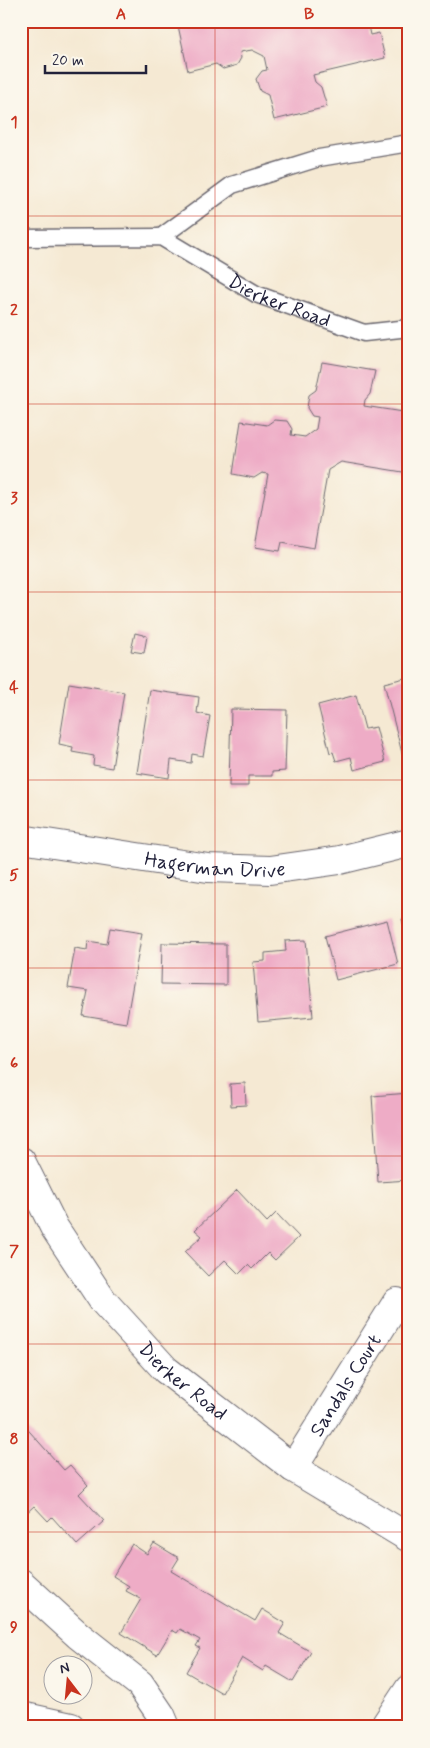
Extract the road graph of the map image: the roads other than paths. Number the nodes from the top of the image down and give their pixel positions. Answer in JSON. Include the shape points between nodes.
{"nodes":[{"id":1,"x":409,"y":143,"type":"edge"},
{"id":2,"x":161,"y":237,"type":"junction"},
{"id":3,"x":21,"y":238,"type":"edge"},
{"id":4,"x":409,"y":328,"type":"edge"},
{"id":5,"x":21,"y":839,"type":"edge"},
{"id":6,"x":409,"y":843,"type":"edge"},
{"id":7,"x":21,"y":1160,"type":"edge"},
{"id":8,"x":397,"y":1302,"type":"dead end"},
{"id":9,"x":293,"y":1468,"type":"junction"},
{"id":10,"x":409,"y":1538,"type":"edge"},
{"id":11,"x":21,"y":1583,"type":"edge"},
{"id":12,"x":409,"y":1689,"type":"edge"},
{"id":13,"x":21,"y":1716,"type":"edge"},
{"id":14,"x":71,"y":1727,"type":"edge"},
{"id":15,"x":166,"y":1727,"type":"edge"},
{"id":16,"x":384,"y":1727,"type":"edge"}],
"edges":[{"from":1,"to":2,"type":"lane","via":[[319,158],[232,185]]},
{"from":2,"to":3,"type":"lane"},
{"from":2,"to":4,"type":"lane","name":"Dierker Road","via":[[256,294],[364,333]]},
{"from":5,"to":6,"type":"street","name":"Hagerman Drive","via":[[208,868],[270,870],[340,860]]},
{"from":7,"to":9,"type":"street","name":"Dierker Road","via":[[54,1227],[103,1301],[166,1370]]},
{"from":8,"to":9,"type":"street","name":"Sandals Court"},
{"from":9,"to":10,"type":"street","name":"Dierker Road"},
{"from":11,"to":15,"type":"street","via":[[78,1635],[140,1684]]},
{"from":12,"to":16,"type":"street"},
{"from":13,"to":14,"type":"street"}]}
